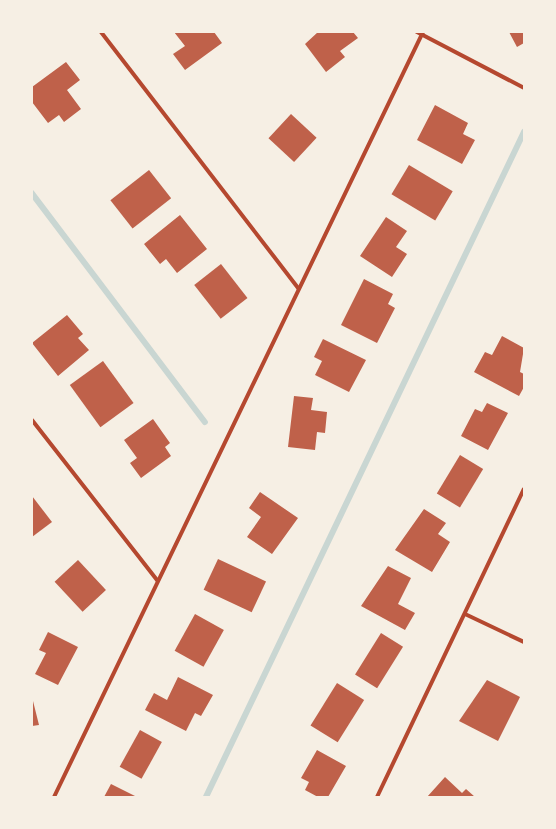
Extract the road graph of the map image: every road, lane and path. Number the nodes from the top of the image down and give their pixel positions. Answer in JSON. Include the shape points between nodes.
{"nodes":[{"id":1,"x":101,"y":32,"type":"edge"},
{"id":2,"x":417,"y":32,"type":"edge"},
{"id":3,"x":423,"y":32,"type":"edge"},
{"id":4,"x":420,"y":37,"type":"junction"},
{"id":5,"x":524,"y":88,"type":"edge"},
{"id":6,"x":298,"y":288,"type":"junction"},
{"id":7,"x":32,"y":420,"type":"edge"},
{"id":8,"x":524,"y":489,"type":"edge"},
{"id":9,"x":157,"y":580,"type":"junction"},
{"id":10,"x":465,"y":614,"type":"junction"},
{"id":11,"x":524,"y":642,"type":"edge"},
{"id":12,"x":54,"y":797,"type":"edge"},
{"id":13,"x":377,"y":797,"type":"edge"}],
"edges":[{"from":1,"to":6,"type":"street"},
{"from":2,"to":4,"type":"street"},
{"from":3,"to":4,"type":"street"},
{"from":4,"to":5,"type":"street"},
{"from":4,"to":6,"type":"street"},
{"from":6,"to":9,"type":"street"},
{"from":7,"to":9,"type":"street"},
{"from":8,"to":10,"type":"street"},
{"from":9,"to":12,"type":"street"},
{"from":10,"to":11,"type":"street"},
{"from":10,"to":13,"type":"street"}]}
